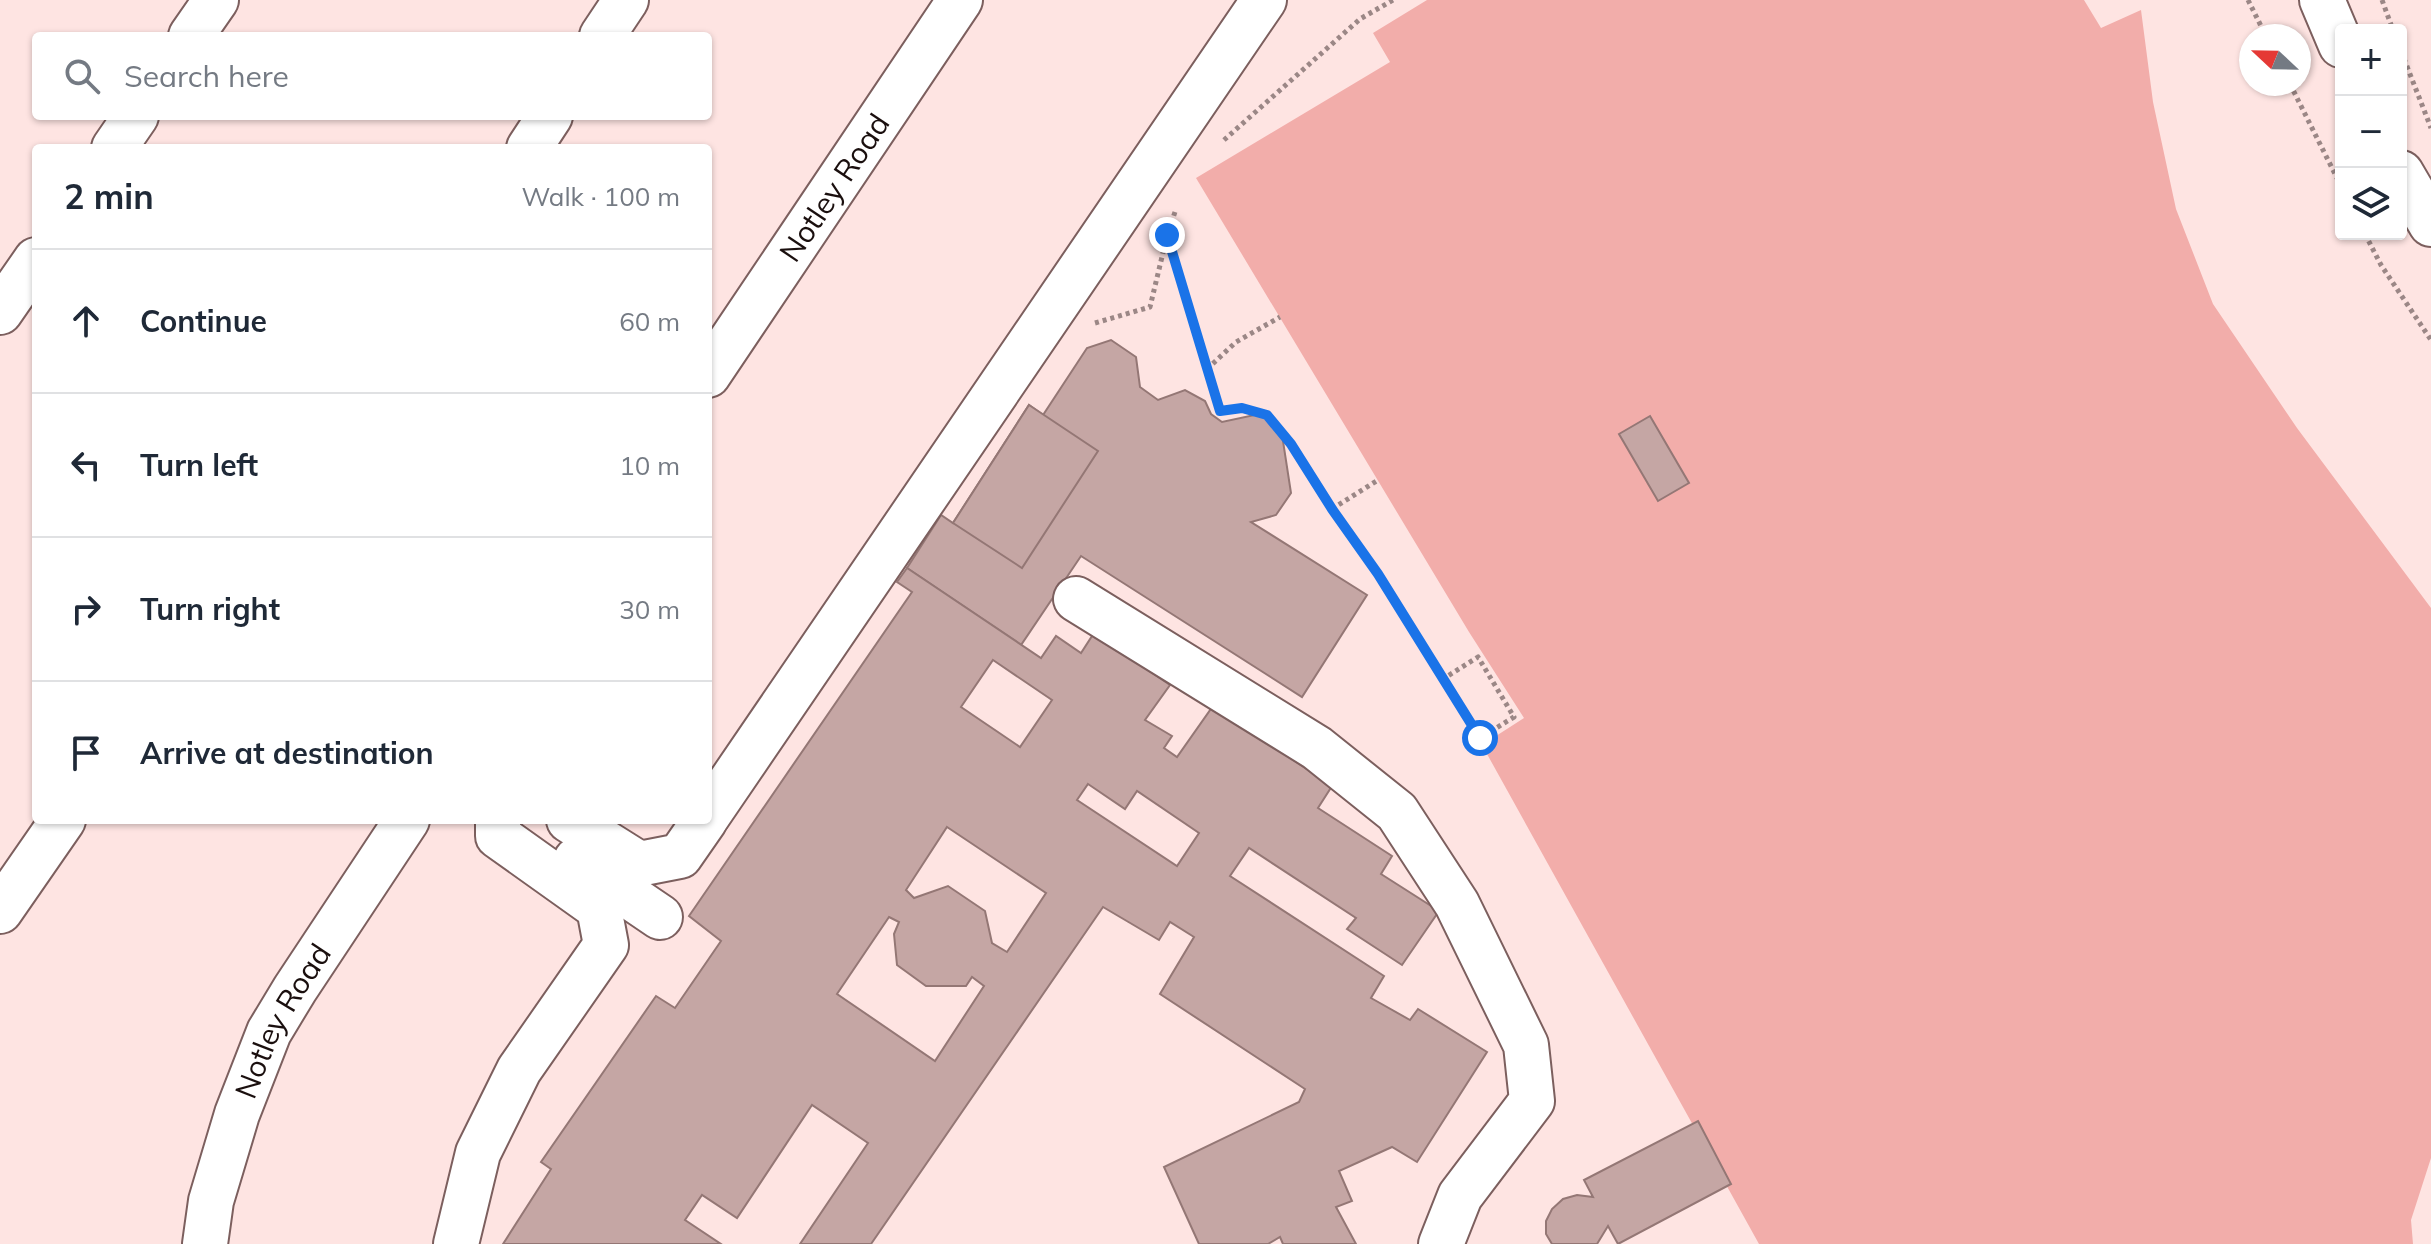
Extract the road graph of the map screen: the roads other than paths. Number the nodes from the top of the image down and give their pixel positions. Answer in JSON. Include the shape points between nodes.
{"nodes":[{"id":1,"x":216,"y":0,"type":"edge"},
{"id":2,"x":626,"y":0,"type":"edge"},
{"id":3,"x":960,"y":0,"type":"edge"},
{"id":4,"x":1264,"y":0,"type":"edge"},
{"id":5,"x":2322,"y":0,"type":"edge"},
{"id":6,"x":2335,"y":31,"type":"edge"},
{"id":7,"x":194,"y":32,"type":"edge"},
{"id":8,"x":605,"y":32,"type":"edge"},
{"id":9,"x":133,"y":120,"type":"edge"},
{"id":10,"x":547,"y":120,"type":"edge"},
{"id":11,"x":117,"y":144,"type":"edge"},
{"id":12,"x":532,"y":144,"type":"edge"},
{"id":13,"x":2407,"y":183,"type":"edge"},
{"id":14,"x":2431,"y":224,"type":"edge"},
{"id":15,"x":32,"y":266,"type":"edge"},
{"id":16,"x":0,"y":312,"type":"edge"},
{"id":17,"x":712,"y":369,"type":"edge"},
{"id":18,"x":1076,"y":599,"type":"dead end"},
{"id":19,"x":712,"y":809,"type":"edge"},
{"id":20,"x":60,"y":824,"type":"edge"},
{"id":21,"x":404,"y":824,"type":"edge"},
{"id":22,"x":498,"y":824,"type":"edge"},
{"id":23,"x":524,"y":824,"type":"edge"},
{"id":24,"x":575,"y":824,"type":"edge"},
{"id":25,"x":702,"y":824,"type":"edge"},
{"id":26,"x":0,"y":911,"type":"edge"},
{"id":27,"x":660,"y":917,"type":"dead end"},
{"id":28,"x":205,"y":1244,"type":"edge"},
{"id":29,"x":456,"y":1244,"type":"edge"},
{"id":30,"x":1441,"y":1244,"type":"edge"}],
"edges":[{"from":1,"to":7,"type":"main road"},
{"from":2,"to":8,"type":"main road"},
{"from":3,"to":17,"type":"main road","name":"Notley Road"},
{"from":4,"to":19,"type":"main road"},
{"from":5,"to":6,"type":"main road"},
{"from":9,"to":11,"type":"main road"},
{"from":10,"to":12,"type":"main road"},
{"from":13,"to":14,"type":"main road"},
{"from":15,"to":16,"type":"main road"},
{"from":18,"to":30,"type":"main road","via":[[1329,757],[1397,812],[1457,904],[1526,1045],[1532,1101],[1460,1196]]},
{"from":20,"to":26,"type":"main road"},
{"from":21,"to":28,"type":"main road","name":"Notley Road","via":[[269,1032],[237,1114],[211,1201]]},
{"from":22,"to":29,"type":"main road","via":[[498,836],[599,908],[606,945],[519,1070],[478,1153]]},
{"from":23,"to":27,"type":"main road"},
{"from":24,"to":25,"type":"main road","via":[[639,864],[680,856]]}]}
